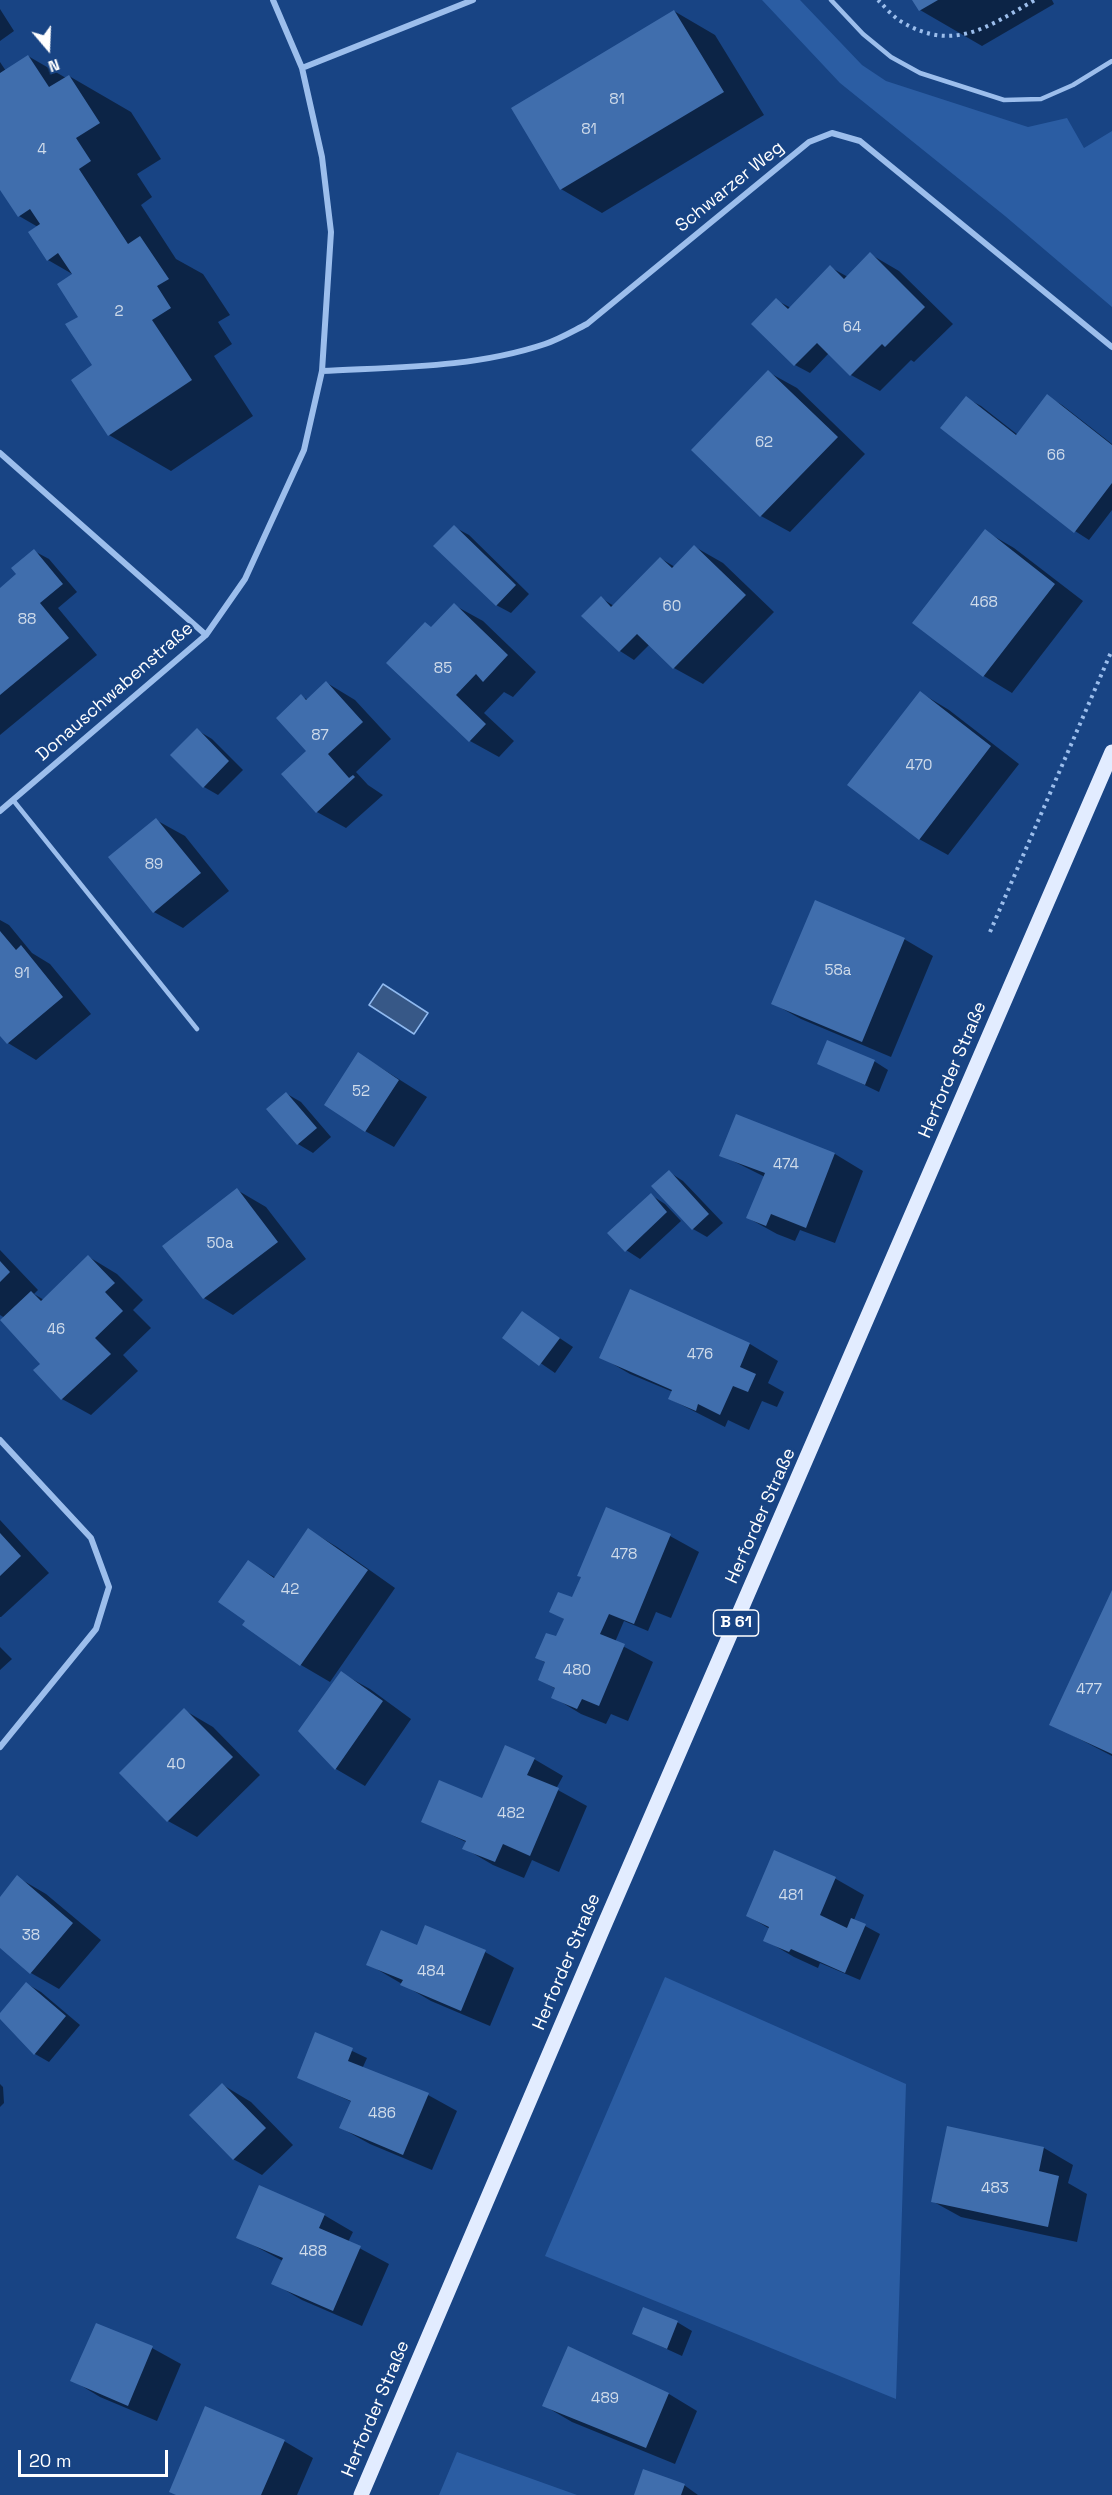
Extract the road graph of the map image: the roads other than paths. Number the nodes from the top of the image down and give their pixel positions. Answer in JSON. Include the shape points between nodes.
{"nodes":[{"id":1,"x":273,"y":0,"type":"edge"},
{"id":2,"x":473,"y":0,"type":"edge"},
{"id":3,"x":831,"y":0,"type":"edge"},
{"id":4,"x":1112,"y":62,"type":"edge"},
{"id":5,"x":302,"y":68,"type":"junction"},
{"id":6,"x":1112,"y":347,"type":"edge"},
{"id":7,"x":322,"y":371,"type":"junction"},
{"id":8,"x":0,"y":453,"type":"edge"},
{"id":9,"x":206,"y":636,"type":"junction"},
{"id":10,"x":1112,"y":752,"type":"edge"},
{"id":11,"x":13,"y":800,"type":"junction"},
{"id":12,"x":0,"y":811,"type":"edge"},
{"id":13,"x":197,"y":1029,"type":"dead end"},
{"id":14,"x":0,"y":1440,"type":"edge"},
{"id":15,"x":0,"y":1747,"type":"edge"},
{"id":16,"x":361,"y":2495,"type":"edge"}],
"edges":[{"from":1,"to":5,"type":"street","name":"Donauschwabenstraße"},
{"from":2,"to":5,"type":"street"},
{"from":3,"to":4,"type":"lane","via":[[891,57],[920,73],[1004,100],[1041,99]]},
{"from":5,"to":7,"type":"street","name":"Donauschwabenstraße","via":[[322,157],[331,232]]},
{"from":6,"to":7,"type":"street","name":"Schwarzer Weg","via":[[860,141],[832,133],[809,142],[587,324],[547,343],[504,355],[445,364]]},
{"from":7,"to":9,"type":"street","name":"Donauschwabenstraße","via":[[304,450],[245,579]]},
{"from":8,"to":9,"type":"street"},
{"from":9,"to":11,"type":"street","name":"Donauschwabenstraße"},
{"from":10,"to":16,"type":"main road","name":"Herforder Straße","number":"B 61"},
{"from":11,"to":12,"type":"street","name":"Donauschwabenstraße"},
{"from":11,"to":13,"type":"lane"},
{"from":14,"to":15,"type":"street","via":[[91,1538],[109,1587],[96,1629]]}]}
